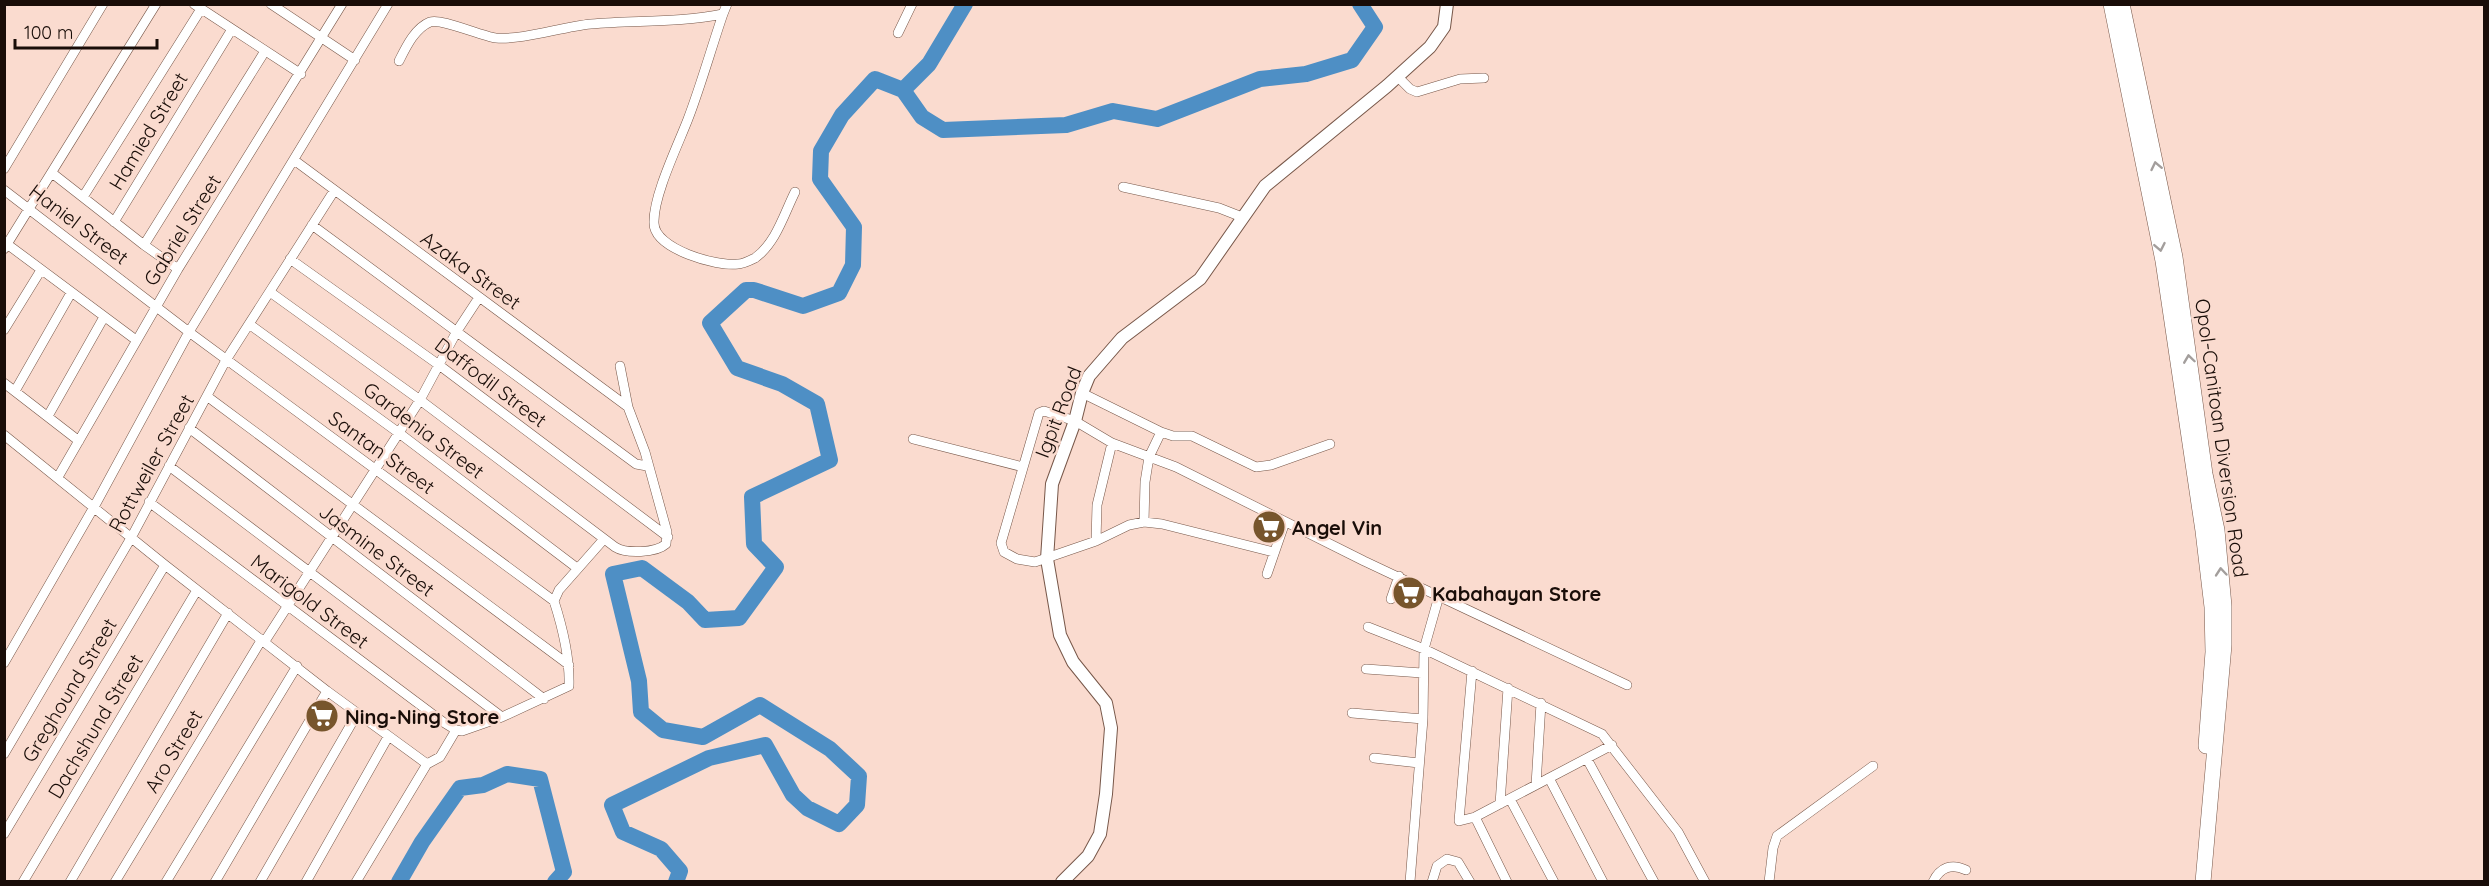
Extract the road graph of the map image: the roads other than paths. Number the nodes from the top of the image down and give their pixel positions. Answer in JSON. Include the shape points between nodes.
{"nodes":[{"id":1,"x":103,"y":4,"type":"edge"},
{"id":2,"x":156,"y":4,"type":"edge"},
{"id":3,"x":271,"y":4,"type":"edge"},
{"id":4,"x":342,"y":4,"type":"edge"},
{"id":5,"x":388,"y":4,"type":"edge"},
{"id":6,"x":727,"y":4,"type":"edge"},
{"id":7,"x":912,"y":4,"type":"edge"},
{"id":8,"x":1447,"y":4,"type":"edge"},
{"id":9,"x":2111,"y":4,"type":"edge"},
{"id":10,"x":2122,"y":4,"type":"edge"},
{"id":11,"x":198,"y":7,"type":"edge"},
{"id":12,"x":723,"y":14,"type":"junction"},
{"id":13,"x":232,"y":29,"type":"junction"},
{"id":14,"x":898,"y":33,"type":"dead end"},
{"id":15,"x":322,"y":38,"type":"junction"},
{"id":16,"x":265,"y":51,"type":"junction"},
{"id":17,"x":355,"y":60,"type":"junction"},
{"id":18,"x":399,"y":61,"type":"dead end"},
{"id":19,"x":301,"y":74,"type":"junction"},
{"id":20,"x":1398,"y":76,"type":"junction"},
{"id":21,"x":1484,"y":78,"type":"dead end"},
{"id":22,"x":294,"y":160,"type":"junction"},
{"id":23,"x":4,"y":169,"type":"edge"},
{"id":24,"x":52,"y":173,"type":"junction"},
{"id":25,"x":1123,"y":187,"type":"dead end"},
{"id":26,"x":4,"y":190,"type":"edge"},
{"id":27,"x":334,"y":190,"type":"junction"},
{"id":28,"x":795,"y":192,"type":"dead end"},
{"id":29,"x":82,"y":197,"type":"junction"},
{"id":30,"x":29,"y":208,"type":"junction"},
{"id":31,"x":1242,"y":217,"type":"junction"},
{"id":32,"x":114,"y":222,"type":"junction"},
{"id":33,"x":312,"y":225,"type":"junction"},
{"id":34,"x":144,"y":245,"type":"junction"},
{"id":35,"x":6,"y":247,"type":"edge"},
{"id":36,"x":290,"y":259,"type":"junction"},
{"id":37,"x":178,"y":269,"type":"junction"},
{"id":38,"x":41,"y":270,"type":"junction"},
{"id":39,"x":71,"y":292,"type":"junction"},
{"id":40,"x":270,"y":292,"type":"junction"},
{"id":41,"x":478,"y":298,"type":"junction"},
{"id":42,"x":156,"y":305,"type":"junction"},
{"id":43,"x":104,"y":317,"type":"junction"},
{"id":44,"x":249,"y":324,"type":"junction"},
{"id":45,"x":4,"y":330,"type":"edge"},
{"id":46,"x":457,"y":331,"type":"junction"},
{"id":47,"x":189,"y":332,"type":"junction"},
{"id":48,"x":136,"y":340,"type":"junction"},
{"id":49,"x":226,"y":360,"type":"junction"},
{"id":50,"x":439,"y":365,"type":"junction"},
{"id":51,"x":620,"y":366,"type":"dead end"},
{"id":52,"x":4,"y":383,"type":"edge"},
{"id":53,"x":15,"y":391,"type":"junction"},
{"id":54,"x":1082,"y":393,"type":"junction"},
{"id":55,"x":207,"y":397,"type":"junction"},
{"id":56,"x":420,"y":400,"type":"junction"},
{"id":57,"x":628,"y":407,"type":"junction"},
{"id":58,"x":48,"y":416,"type":"junction"},
{"id":59,"x":1075,"y":421,"type":"junction"},
{"id":60,"x":189,"y":428,"type":"junction"},
{"id":61,"x":1161,"y":432,"type":"junction"},
{"id":62,"x":399,"y":433,"type":"junction"},
{"id":63,"x":4,"y":435,"type":"edge"},
{"id":64,"x":913,"y":439,"type":"dead end"},
{"id":65,"x":79,"y":441,"type":"junction"},
{"id":66,"x":1112,"y":443,"type":"junction"},
{"id":67,"x":1330,"y":444,"type":"dead end"},
{"id":68,"x":1149,"y":457,"type":"junction"},
{"id":69,"x":169,"y":466,"type":"junction"},
{"id":70,"x":647,"y":466,"type":"junction"},
{"id":71,"x":1023,"y":466,"type":"junction"},
{"id":72,"x":376,"y":470,"type":"junction"},
{"id":73,"x":58,"y":477,"type":"junction"},
{"id":74,"x":149,"y":502,"type":"junction"},
{"id":75,"x":352,"y":504,"type":"junction"},
{"id":76,"x":94,"y":507,"type":"junction"},
{"id":77,"x":1144,"y":522,"type":"junction"},
{"id":78,"x":1286,"y":522,"type":"junction"},
{"id":79,"x":668,"y":537,"type":"junction"},
{"id":80,"x":131,"y":538,"type":"junction"},
{"id":81,"x":331,"y":538,"type":"junction"},
{"id":82,"x":604,"y":539,"type":"junction"},
{"id":83,"x":1096,"y":541,"type":"junction"},
{"id":84,"x":1273,"y":552,"type":"junction"},
{"id":85,"x":1047,"y":559,"type":"junction"},
{"id":86,"x":165,"y":565,"type":"junction"},
{"id":87,"x":577,"y":568,"type":"junction"},
{"id":88,"x":309,"y":573,"type":"junction"},
{"id":89,"x":1267,"y":574,"type":"dead end"},
{"id":90,"x":1399,"y":576,"type":"junction"},
{"id":91,"x":198,"y":590,"type":"junction"},
{"id":92,"x":1439,"y":596,"type":"junction"},
{"id":93,"x":1391,"y":598,"type":"dead end"},
{"id":94,"x":554,"y":601,"type":"junction"},
{"id":95,"x":286,"y":607,"type":"junction"},
{"id":96,"x":228,"y":614,"type":"junction"},
{"id":97,"x":1368,"y":627,"type":"dead end"},
{"id":98,"x":264,"y":640,"type":"junction"},
{"id":99,"x":1424,"y":649,"type":"junction"},
{"id":100,"x":4,"y":663,"type":"edge"},
{"id":101,"x":569,"y":665,"type":"junction"},
{"id":102,"x":297,"y":666,"type":"junction"},
{"id":103,"x":1366,"y":669,"type":"dead end"},
{"id":104,"x":1472,"y":671,"type":"junction"},
{"id":105,"x":1422,"y":674,"type":"junction"},
{"id":106,"x":1627,"y":685,"type":"dead end"},
{"id":107,"x":1508,"y":688,"type":"junction"},
{"id":108,"x":327,"y":691,"type":"junction"},
{"id":109,"x":544,"y":699,"type":"junction"},
{"id":110,"x":1541,"y":703,"type":"junction"},
{"id":111,"x":1352,"y":713,"type":"dead end"},
{"id":112,"x":357,"y":714,"type":"junction"},
{"id":113,"x":502,"y":717,"type":"junction"},
{"id":114,"x":1423,"y":719,"type":"junction"},
{"id":115,"x":454,"y":729,"type":"junction"},
{"id":116,"x":388,"y":737,"type":"junction"},
{"id":117,"x":1612,"y":745,"type":"junction"},
{"id":118,"x":4,"y":754,"type":"edge"},
{"id":119,"x":1374,"y":758,"type":"dead end"},
{"id":120,"x":1587,"y":759,"type":"junction"},
{"id":121,"x":1419,"y":763,"type":"junction"},
{"id":122,"x":428,"y":764,"type":"junction"},
{"id":123,"x":1873,"y":766,"type":"dead end"},
{"id":124,"x":1549,"y":778,"type":"junction"},
{"id":125,"x":1536,"y":785,"type":"junction"},
{"id":126,"x":1510,"y":799,"type":"junction"},
{"id":127,"x":1500,"y":804,"type":"junction"},
{"id":128,"x":1475,"y":817,"type":"junction"},
{"id":129,"x":4,"y":834,"type":"edge"},
{"id":130,"x":1966,"y":870,"type":"dead end"},
{"id":131,"x":23,"y":882,"type":"edge"},
{"id":132,"x":70,"y":882,"type":"edge"},
{"id":133,"x":115,"y":882,"type":"edge"},
{"id":134,"x":166,"y":882,"type":"edge"},
{"id":135,"x":214,"y":882,"type":"edge"},
{"id":136,"x":260,"y":882,"type":"edge"},
{"id":137,"x":306,"y":882,"type":"edge"},
{"id":138,"x":356,"y":882,"type":"edge"},
{"id":139,"x":1062,"y":882,"type":"edge"},
{"id":140,"x":1410,"y":882,"type":"edge"},
{"id":141,"x":1432,"y":882,"type":"edge"},
{"id":142,"x":1470,"y":882,"type":"edge"},
{"id":143,"x":1507,"y":882,"type":"edge"},
{"id":144,"x":1554,"y":882,"type":"edge"},
{"id":145,"x":1603,"y":882,"type":"edge"},
{"id":146,"x":1654,"y":882,"type":"edge"},
{"id":147,"x":1706,"y":882,"type":"edge"},
{"id":148,"x":1769,"y":882,"type":"edge"},
{"id":149,"x":1933,"y":882,"type":"edge"},
{"id":150,"x":2192,"y":882,"type":"edge"},
{"id":151,"x":2203,"y":882,"type":"edge"}],
"edges":[{"from":1,"to":23,"type":"street"},
{"from":2,"to":24,"type":"street"},
{"from":3,"to":15,"type":"street"},
{"from":4,"to":15,"type":"street","name":"Gabriel Street"},
{"from":5,"to":17,"type":"street"},
{"from":6,"to":12,"type":"street"},
{"from":7,"to":14,"type":"street"},
{"from":8,"to":20,"type":"street","name":"Igpit Road","via":[[1444,27]]},
{"from":9,"to":150,"type":"main road","name":"Opol-Canitoan Diversion Road","one_way":true,"via":[[2163,261],[2212,608],[2206,740]]},
{"from":151,"to":10,"type":"main road","name":"Opol-Canitoan Diversion Road","one_way":true,"via":[[2223,657],[2224,606],[2217,530],[2205,474],[2175,257]]},
{"from":11,"to":13,"type":"street"},
{"from":11,"to":29,"type":"street"},
{"from":12,"to":18,"type":"street","via":[[593,24],[508,39],[432,21],[418,31]]},
{"from":12,"to":28,"type":"street","via":[[658,199],[654,229],[671,248],[716,262],[738,264],[755,258],[774,238]]},
{"from":13,"to":16,"type":"street"},
{"from":13,"to":32,"type":"street","name":"Hamied Street"},
{"from":15,"to":17,"type":"street"},
{"from":15,"to":19,"type":"street","name":"Gabriel Street"},
{"from":16,"to":19,"type":"street"},
{"from":16,"to":34,"type":"street"},
{"from":17,"to":22,"type":"street"},
{"from":19,"to":37,"type":"street","name":"Gabriel Street"},
{"from":20,"to":21,"type":"street","via":[[1418,92],[1460,79]]},
{"from":20,"to":31,"type":"street","name":"Igpit Road","via":[[1276,175],[1255,196]]},
{"from":22,"to":27,"type":"street","name":"Azaka Street"},
{"from":22,"to":47,"type":"street"},
{"from":24,"to":29,"type":"street"},
{"from":24,"to":30,"type":"street"},
{"from":25,"to":31,"type":"street","via":[[1219,207]]},
{"from":26,"to":30,"type":"street","name":"Haniel Street"},
{"from":27,"to":33,"type":"street","name":"Rottweiler Street"},
{"from":27,"to":41,"type":"street","name":"Azaka Street"},
{"from":29,"to":32,"type":"street"},
{"from":30,"to":35,"type":"street"},
{"from":30,"to":42,"type":"street","name":"Haniel Street"},
{"from":31,"to":54,"type":"street","name":"Igpit Road","via":[[1200,279],[1122,338],[1089,376]]},
{"from":32,"to":34,"type":"street"},
{"from":33,"to":36,"type":"street","name":"Rottweiler Street"},
{"from":33,"to":46,"type":"street"},
{"from":34,"to":37,"type":"street"},
{"from":35,"to":38,"type":"street"},
{"from":36,"to":40,"type":"street","name":"Rottweiler Street"},
{"from":36,"to":50,"type":"street","name":"Daffodil Street"},
{"from":37,"to":42,"type":"street","name":"Gabriel Street"},
{"from":38,"to":39,"type":"street"},
{"from":38,"to":45,"type":"street"},
{"from":39,"to":43,"type":"street"},
{"from":39,"to":53,"type":"street"},
{"from":40,"to":44,"type":"street","name":"Rottweiler Street"},
{"from":40,"to":56,"type":"street"},
{"from":41,"to":46,"type":"street","name":"Aro Street"},
{"from":41,"to":57,"type":"street","name":"Azaka Street"},
{"from":42,"to":47,"type":"street","name":"Haniel Street"},
{"from":42,"to":48,"type":"street","name":"Gabriel Street"},
{"from":43,"to":48,"type":"street"},
{"from":43,"to":58,"type":"street"},
{"from":44,"to":49,"type":"street","name":"Rottweiler Street"},
{"from":44,"to":62,"type":"street","name":"Gardenia Street"},
{"from":46,"to":50,"type":"street","name":"Aro Street"},
{"from":46,"to":70,"type":"street","via":[[636,464]]},
{"from":47,"to":49,"type":"street","name":"Santan Street"},
{"from":47,"to":76,"type":"street"},
{"from":48,"to":65,"type":"street","name":"Gabriel Street"},
{"from":49,"to":55,"type":"street","name":"Rottweiler Street"},
{"from":49,"to":72,"type":"street","name":"Santan Street"},
{"from":50,"to":56,"type":"street","name":"Aro Street"},
{"from":50,"to":79,"type":"street","name":"Daffodil Street"},
{"from":51,"to":57,"type":"street"},
{"from":52,"to":53,"type":"street"},
{"from":53,"to":58,"type":"street"},
{"from":54,"to":59,"type":"street","name":"Igpit Road"},
{"from":54,"to":61,"type":"street"},
{"from":55,"to":60,"type":"street","name":"Rottweiler Street"},
{"from":55,"to":75,"type":"street"},
{"from":56,"to":62,"type":"street","name":"Aro Street"},
{"from":56,"to":82,"type":"street"},
{"from":57,"to":70,"type":"street"},
{"from":58,"to":65,"type":"street"},
{"from":59,"to":66,"type":"street"},
{"from":59,"to":71,"type":"street","via":[[1039,412]]},
{"from":59,"to":85,"type":"street","name":"Igpit Road","via":[[1052,484]]},
{"from":60,"to":69,"type":"street","name":"Rottweiler Street"},
{"from":60,"to":81,"type":"street","name":"Jasmine Street"},
{"from":61,"to":67,"type":"street","via":[[1198,438],[1256,467]]},
{"from":61,"to":68,"type":"street"},
{"from":62,"to":72,"type":"street","name":"Aro Street"},
{"from":62,"to":87,"type":"street","name":"Gardenia Street"},
{"from":63,"to":73,"type":"street"},
{"from":64,"to":71,"type":"street"},
{"from":65,"to":73,"type":"street","name":"Gabriel Street"},
{"from":66,"to":68,"type":"street"},
{"from":66,"to":83,"type":"street","via":[[1097,505]]},
{"from":68,"to":77,"type":"street"},
{"from":68,"to":78,"type":"street"},
{"from":69,"to":74,"type":"street","name":"Rottweiler Street"},
{"from":69,"to":88,"type":"street"},
{"from":70,"to":79,"type":"street"},
{"from":71,"to":85,"type":"street","via":[[1001,547],[1011,557],[1029,563]]},
{"from":72,"to":75,"type":"street","name":"Aro Street"},
{"from":72,"to":94,"type":"street","name":"Santan Street"},
{"from":73,"to":76,"type":"street"},
{"from":74,"to":80,"type":"street","name":"Rottweiler Street"},
{"from":74,"to":95,"type":"street","name":"Marigold Street"},
{"from":75,"to":81,"type":"street","name":"Aro Street"},
{"from":75,"to":101,"type":"street"},
{"from":76,"to":80,"type":"street"},
{"from":76,"to":100,"type":"street"},
{"from":77,"to":83,"type":"street"},
{"from":77,"to":84,"type":"street"},
{"from":78,"to":84,"type":"street"},
{"from":78,"to":90,"type":"street"},
{"from":79,"to":82,"type":"street","via":[[663,547],[627,551]]},
{"from":80,"to":86,"type":"street"},
{"from":80,"to":118,"type":"street","name":"Rottweiler Street"},
{"from":81,"to":88,"type":"street","name":"Aro Street"},
{"from":81,"to":109,"type":"street","name":"Jasmine Street"},
{"from":82,"to":87,"type":"street"},
{"from":83,"to":85,"type":"street"},
{"from":84,"to":89,"type":"street"},
{"from":85,"to":139,"type":"street","name":"Igpit Road","via":[[1060,635],[1073,662],[1106,703],[1111,728],[1100,834],[1088,856]]},
{"from":86,"to":91,"type":"street"},
{"from":86,"to":129,"type":"street","name":"Greghound Street"},
{"from":87,"to":94,"type":"street"},
{"from":88,"to":95,"type":"street","name":"Aro Street"},
{"from":88,"to":113,"type":"street"},
{"from":90,"to":92,"type":"street"},
{"from":90,"to":93,"type":"street"},
{"from":91,"to":96,"type":"street"},
{"from":91,"to":131,"type":"street","name":"Dachshund Street"},
{"from":92,"to":99,"type":"street"},
{"from":92,"to":106,"type":"street"},
{"from":94,"to":101,"type":"street","via":[[564,629]]},
{"from":95,"to":98,"type":"street","name":"Aro Street"},
{"from":95,"to":115,"type":"street","name":"Marigold Street"},
{"from":96,"to":98,"type":"street"},
{"from":96,"to":132,"type":"street"},
{"from":97,"to":99,"type":"street"},
{"from":98,"to":102,"type":"street"},
{"from":98,"to":133,"type":"street","name":"Aro Street"},
{"from":99,"to":104,"type":"street"},
{"from":99,"to":105,"type":"street"},
{"from":101,"to":109,"type":"street","via":[[569,686]]},
{"from":102,"to":108,"type":"street"},
{"from":102,"to":134,"type":"street"},
{"from":103,"to":105,"type":"street"},
{"from":104,"to":107,"type":"street"},
{"from":104,"to":128,"type":"street","via":[[1458,819],[1461,822]]},
{"from":105,"to":114,"type":"street"},
{"from":107,"to":110,"type":"street"},
{"from":107,"to":127,"type":"street"},
{"from":108,"to":112,"type":"street"},
{"from":108,"to":135,"type":"street"},
{"from":109,"to":113,"type":"street"},
{"from":110,"to":117,"type":"street","via":[[1602,734]]},
{"from":110,"to":125,"type":"street"},
{"from":111,"to":114,"type":"street"},
{"from":112,"to":116,"type":"street"},
{"from":112,"to":136,"type":"street"},
{"from":113,"to":115,"type":"street","via":[[468,730]]},
{"from":114,"to":121,"type":"street"},
{"from":115,"to":122,"type":"street","via":[[440,757]]},
{"from":116,"to":122,"type":"street"},
{"from":116,"to":137,"type":"street"},
{"from":117,"to":120,"type":"street"},
{"from":117,"to":147,"type":"street","via":[[1678,832]]},
{"from":119,"to":121,"type":"street"},
{"from":120,"to":124,"type":"street"},
{"from":120,"to":146,"type":"street"},
{"from":121,"to":140,"type":"street"},
{"from":122,"to":138,"type":"street"},
{"from":123,"to":148,"type":"street","via":[[1777,836]]},
{"from":124,"to":125,"type":"street"},
{"from":124,"to":145,"type":"street"},
{"from":125,"to":126,"type":"street"},
{"from":126,"to":127,"type":"street"},
{"from":126,"to":144,"type":"street"},
{"from":127,"to":128,"type":"street"},
{"from":128,"to":143,"type":"street"},
{"from":130,"to":149,"type":"street","via":[[1950,866],[1941,870]]},
{"from":141,"to":142,"type":"street","via":[[1437,866],[1447,859],[1458,862]]}]}
